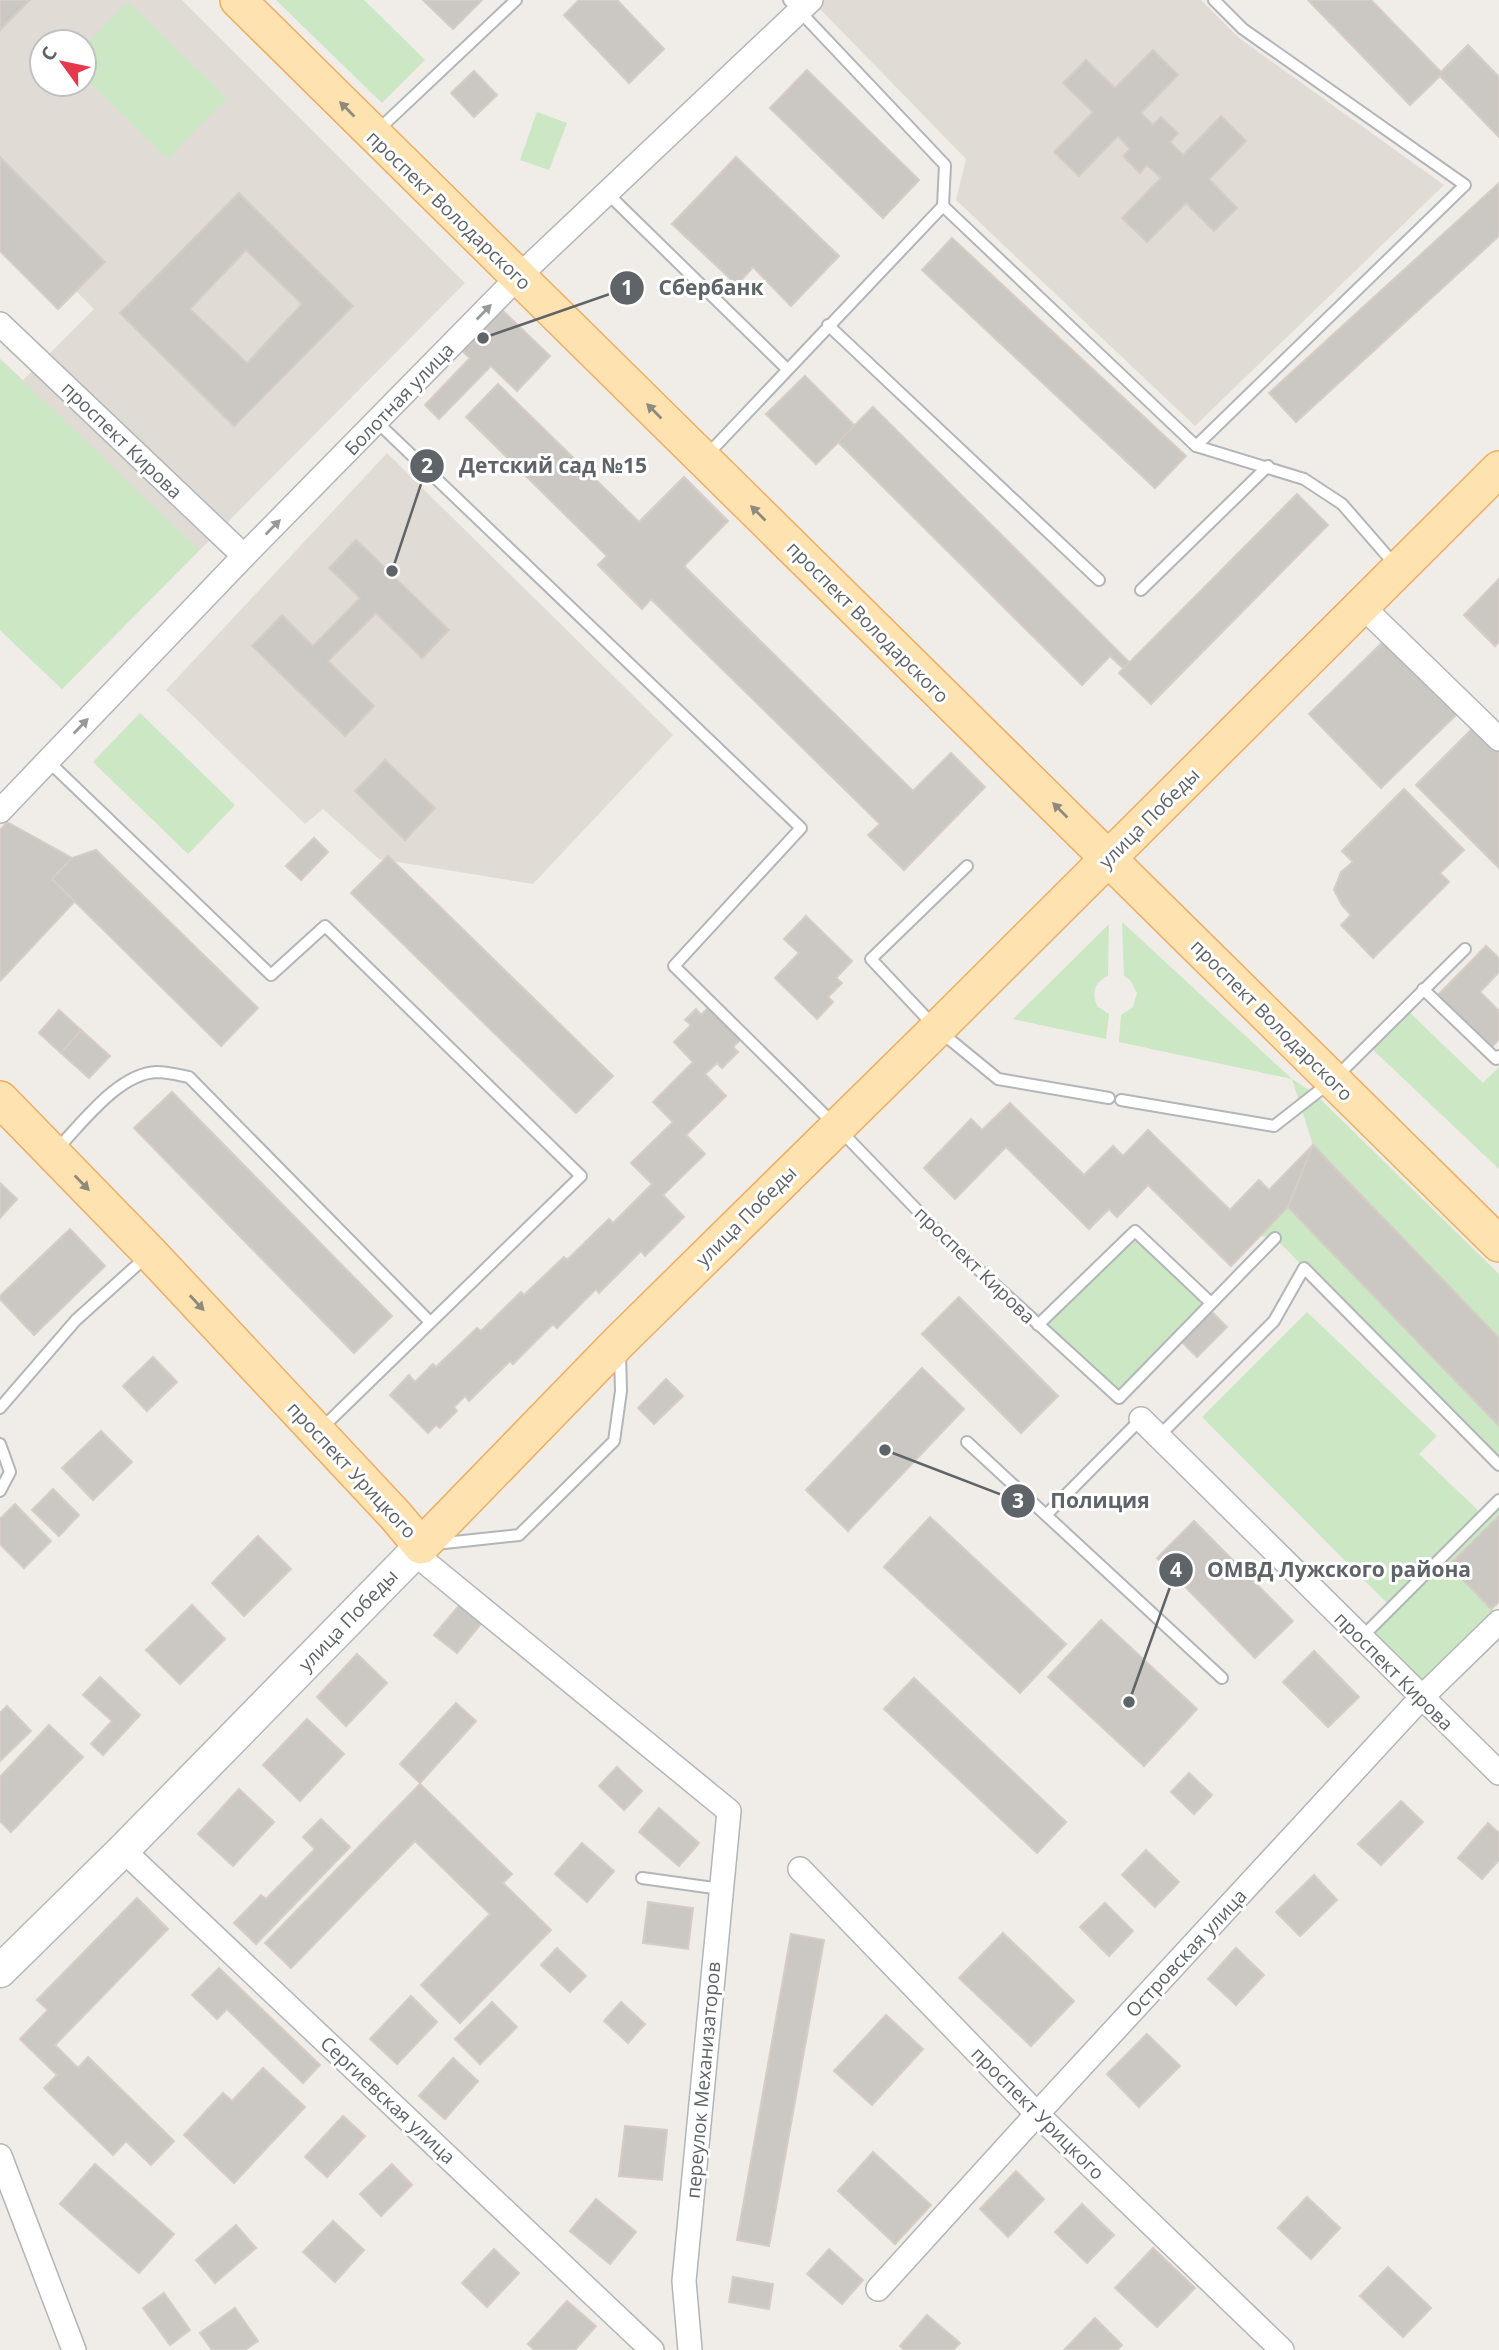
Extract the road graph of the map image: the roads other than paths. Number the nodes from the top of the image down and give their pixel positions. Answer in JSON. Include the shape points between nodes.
{"nodes":[{"id":1,"x":238,"y":0,"type":"edge"},
{"id":2,"x":516,"y":0,"type":"edge"},
{"id":3,"x":1214,"y":0,"type":"edge"},
{"id":4,"x":800,"y":4,"type":"edge"},
{"id":5,"x":373,"y":135,"type":"junction"},
{"id":6,"x":607,"y":193,"type":"junction"},
{"id":7,"x":943,"y":206,"type":"junction"},
{"id":8,"x":518,"y":277,"type":"junction"},
{"id":9,"x":0,"y":324,"type":"edge"},
{"id":10,"x":828,"y":325,"type":"junction"},
{"id":11,"x":787,"y":369,"type":"junction"},
{"id":12,"x":377,"y":422,"type":"junction"},
{"id":13,"x":1196,"y":446,"type":"junction"},
{"id":14,"x":703,"y":459,"type":"junction"},
{"id":15,"x":1268,"y":466,"type":"junction"},
{"id":16,"x":1499,"y":469,"type":"edge"},
{"id":17,"x":244,"y":556,"type":"junction"},
{"id":18,"x":1399,"y":569,"type":"junction"},
{"id":19,"x":1099,"y":580,"type":"dead end"},
{"id":20,"x":1141,"y":590,"type":"dead end"},
{"id":21,"x":1362,"y":606,"type":"junction"},
{"id":22,"x":1499,"y":739,"type":"edge"},
{"id":23,"x":48,"y":761,"type":"junction"},
{"id":24,"x":0,"y":811,"type":"edge"},
{"id":25,"x":1108,"y":859,"type":"junction"},
{"id":26,"x":967,"y":866,"type":"dead end"},
{"id":27,"x":1465,"y":948,"type":"dead end"},
{"id":28,"x":1423,"y":989,"type":"junction"},
{"id":29,"x":937,"y":1029,"type":"junction"},
{"id":30,"x":1499,"y":1056,"type":"edge"},
{"id":31,"x":1333,"y":1080,"type":"junction"},
{"id":32,"x":1109,"y":1098,"type":"dead end"},
{"id":33,"x":0,"y":1099,"type":"edge"},
{"id":34,"x":1121,"y":1100,"type":"dead end"},
{"id":35,"x":836,"y":1126,"type":"junction"},
{"id":36,"x":53,"y":1153,"type":"junction"},
{"id":37,"x":1275,"y":1238,"type":"dead end"},
{"id":38,"x":1499,"y":1244,"type":"edge"},
{"id":39,"x":150,"y":1252,"type":"junction"},
{"id":40,"x":1211,"y":1303,"type":"junction"},
{"id":41,"x":430,"y":1322,"type":"junction"},
{"id":42,"x":1038,"y":1325,"type":"junction"},
{"id":43,"x":620,"y":1341,"type":"junction"},
{"id":44,"x":0,"y":1408,"type":"edge"},
{"id":45,"x":1141,"y":1419,"type":"joint"},
{"id":46,"x":317,"y":1433,"type":"junction"},
{"id":47,"x":1159,"y":1436,"type":"junction"},
{"id":48,"x":967,"y":1442,"type":"dead end"},
{"id":49,"x":0,"y":1444,"type":"edge"},
{"id":50,"x":1499,"y":1465,"type":"edge"},
{"id":51,"x":0,"y":1491,"type":"edge"},
{"id":52,"x":1499,"y":1500,"type":"edge"},
{"id":53,"x":1046,"y":1515,"type":"junction"},
{"id":54,"x":421,"y":1546,"type":"junction"},
{"id":55,"x":1499,"y":1622,"type":"edge"},
{"id":56,"x":1360,"y":1638,"type":"junction"},
{"id":57,"x":1222,"y":1678,"type":"dead end"},
{"id":58,"x":1421,"y":1698,"type":"junction"},
{"id":59,"x":1498,"y":1771,"type":"edge"},
{"id":60,"x":729,"y":1811,"type":"joint"},
{"id":61,"x":123,"y":1850,"type":"junction"},
{"id":62,"x":800,"y":1870,"type":"dead end"},
{"id":63,"x":642,"y":1878,"type":"dead end"},
{"id":64,"x":721,"y":1889,"type":"junction"},
{"id":65,"x":0,"y":1971,"type":"edge"},
{"id":66,"x":1037,"y":2113,"type":"junction"},
{"id":67,"x":0,"y":2156,"type":"edge"},
{"id":68,"x":878,"y":2289,"type":"dead end"},
{"id":69,"x":74,"y":2350,"type":"edge"},
{"id":70,"x":652,"y":2350,"type":"edge"},
{"id":71,"x":690,"y":2350,"type":"edge"},
{"id":72,"x":1282,"y":2350,"type":"edge"}],
"edges":[{"from":5,"to":1,"type":"main road","name":"проспект Володарского","one_way":true},
{"from":2,"to":5,"type":"lane"},
{"from":3,"to":13,"type":"lane","via":[[1243,29],[1465,185]]},
{"from":4,"to":6,"type":"street","name":"Болотная улица"},
{"from":4,"to":7,"type":"lane","via":[[945,165]]},
{"from":5,"to":8,"type":"main road","name":"проспект Володарского"},
{"from":6,"to":8,"type":"street","name":"Болотная улица"},
{"from":6,"to":11,"type":"lane"},
{"from":7,"to":10,"type":"lane"},
{"from":7,"to":13,"type":"lane"},
{"from":12,"to":8,"type":"street","name":"Болотная улица","one_way":true},
{"from":14,"to":8,"type":"main road","name":"проспект Володарского","one_way":true},
{"from":9,"to":17,"type":"street","name":"проспект Кирова"},
{"from":10,"to":11,"type":"lane"},
{"from":10,"to":19,"type":"lane"},
{"from":11,"to":14,"type":"lane"},
{"from":17,"to":12,"type":"street","name":"Болотная улица","one_way":true},
{"from":12,"to":35,"type":"lane","name":"проспект Кирова","via":[[801,828],[674,966]]},
{"from":13,"to":15,"type":"lane"},
{"from":25,"to":14,"type":"main road","name":"проспект Володарского","one_way":true},
{"from":15,"to":18,"type":"lane","via":[[1304,479],[1342,504]]},
{"from":15,"to":20,"type":"lane"},
{"from":16,"to":18,"type":"main road","name":"улица Победы"},
{"from":23,"to":17,"type":"street","name":"Болотная улица","one_way":true},
{"from":18,"to":21,"type":"main road","name":"улица Победы"},
{"from":21,"to":22,"type":"street"},
{"from":21,"to":25,"type":"main road","name":"улица Победы"},
{"from":23,"to":24,"type":"street","name":"Болотная улица"},
{"from":23,"to":41,"type":"lane","via":[[271,975],[325,926],[581,1175]]},
{"from":25,"to":29,"type":"main road","name":"улица Победы"},
{"from":25,"to":31,"type":"main road","name":"проспект Володарского"},
{"from":26,"to":29,"type":"lane","via":[[871,959]]},
{"from":27,"to":28,"type":"lane"},
{"from":28,"to":30,"type":"lane","via":[[1496,1059]]},
{"from":28,"to":31,"type":"lane"},
{"from":29,"to":32,"type":"lane","via":[[998,1079]]},
{"from":29,"to":35,"type":"main road","name":"улица Победы"},
{"from":31,"to":34,"type":"lane","via":[[1274,1126]]},
{"from":31,"to":38,"type":"main road","name":"проспект Володарского"},
{"from":33,"to":36,"type":"main road","name":"проспект Урицкого"},
{"from":35,"to":42,"type":"lane","name":"проспект Кирова","via":[[944,1238]]},
{"from":35,"to":43,"type":"main road","name":"улица Победы"},
{"from":36,"to":39,"type":"main road","name":"проспект Урицкого","one_way":true},
{"from":36,"to":41,"type":"lane","via":[[118,1087],[156,1072],[189,1077]]},
{"from":37,"to":40,"type":"lane"},
{"from":39,"to":44,"type":"lane","via":[[76,1320]]},
{"from":39,"to":46,"type":"main road","name":"проспект Урицкого","one_way":true},
{"from":40,"to":42,"type":"lane","via":[[1135,1231]]},
{"from":40,"to":42,"type":"lane","name":"проспект Кирова","via":[[1119,1398]]},
{"from":41,"to":46,"type":"lane"},
{"from":43,"to":54,"type":"main road","name":"улица Победы"},
{"from":43,"to":54,"type":"lane","via":[[621,1391],[614,1441],[519,1535]]},
{"from":45,"to":47,"type":"street","name":"проспект Кирова"},
{"from":45,"to":53,"type":"lane"},
{"from":46,"to":54,"type":"main road","name":"проспект Урицкого"},
{"from":47,"to":50,"type":"lane","via":[[1274,1321],[1304,1268]]},
{"from":47,"to":56,"type":"street","name":"проспект Кирова"},
{"from":48,"to":53,"type":"lane"},
{"from":49,"to":51,"type":"lane","via":[[10,1472]]},
{"from":52,"to":56,"type":"lane"},
{"from":53,"to":57,"type":"lane"},
{"from":54,"to":60,"type":"street","name":"проспект Урицкого","via":[[425,1562]]},
{"from":54,"to":61,"type":"street","name":"улица Победы"},
{"from":55,"to":58,"type":"street","name":"Островская улица"},
{"from":56,"to":58,"type":"street","name":"проспект Кирова"},
{"from":58,"to":59,"type":"street","name":"проспект Кирова"},
{"from":58,"to":66,"type":"street","name":"Островская улица"},
{"from":60,"to":64,"type":"street","name":"переулок Механизаторов"},
{"from":61,"to":65,"type":"street","name":"улица Победы"},
{"from":61,"to":70,"type":"street","name":"Сергиевская улица"},
{"from":62,"to":66,"type":"street","name":"проспект Урицкого"},
{"from":63,"to":64,"type":"lane"},
{"from":64,"to":71,"type":"street","name":"переулок Механизаторов","via":[[684,2281]]},
{"from":66,"to":68,"type":"street","name":"Островская улица"},
{"from":66,"to":72,"type":"street","name":"проспект Урицкого"},
{"from":67,"to":69,"type":"street"}]}
